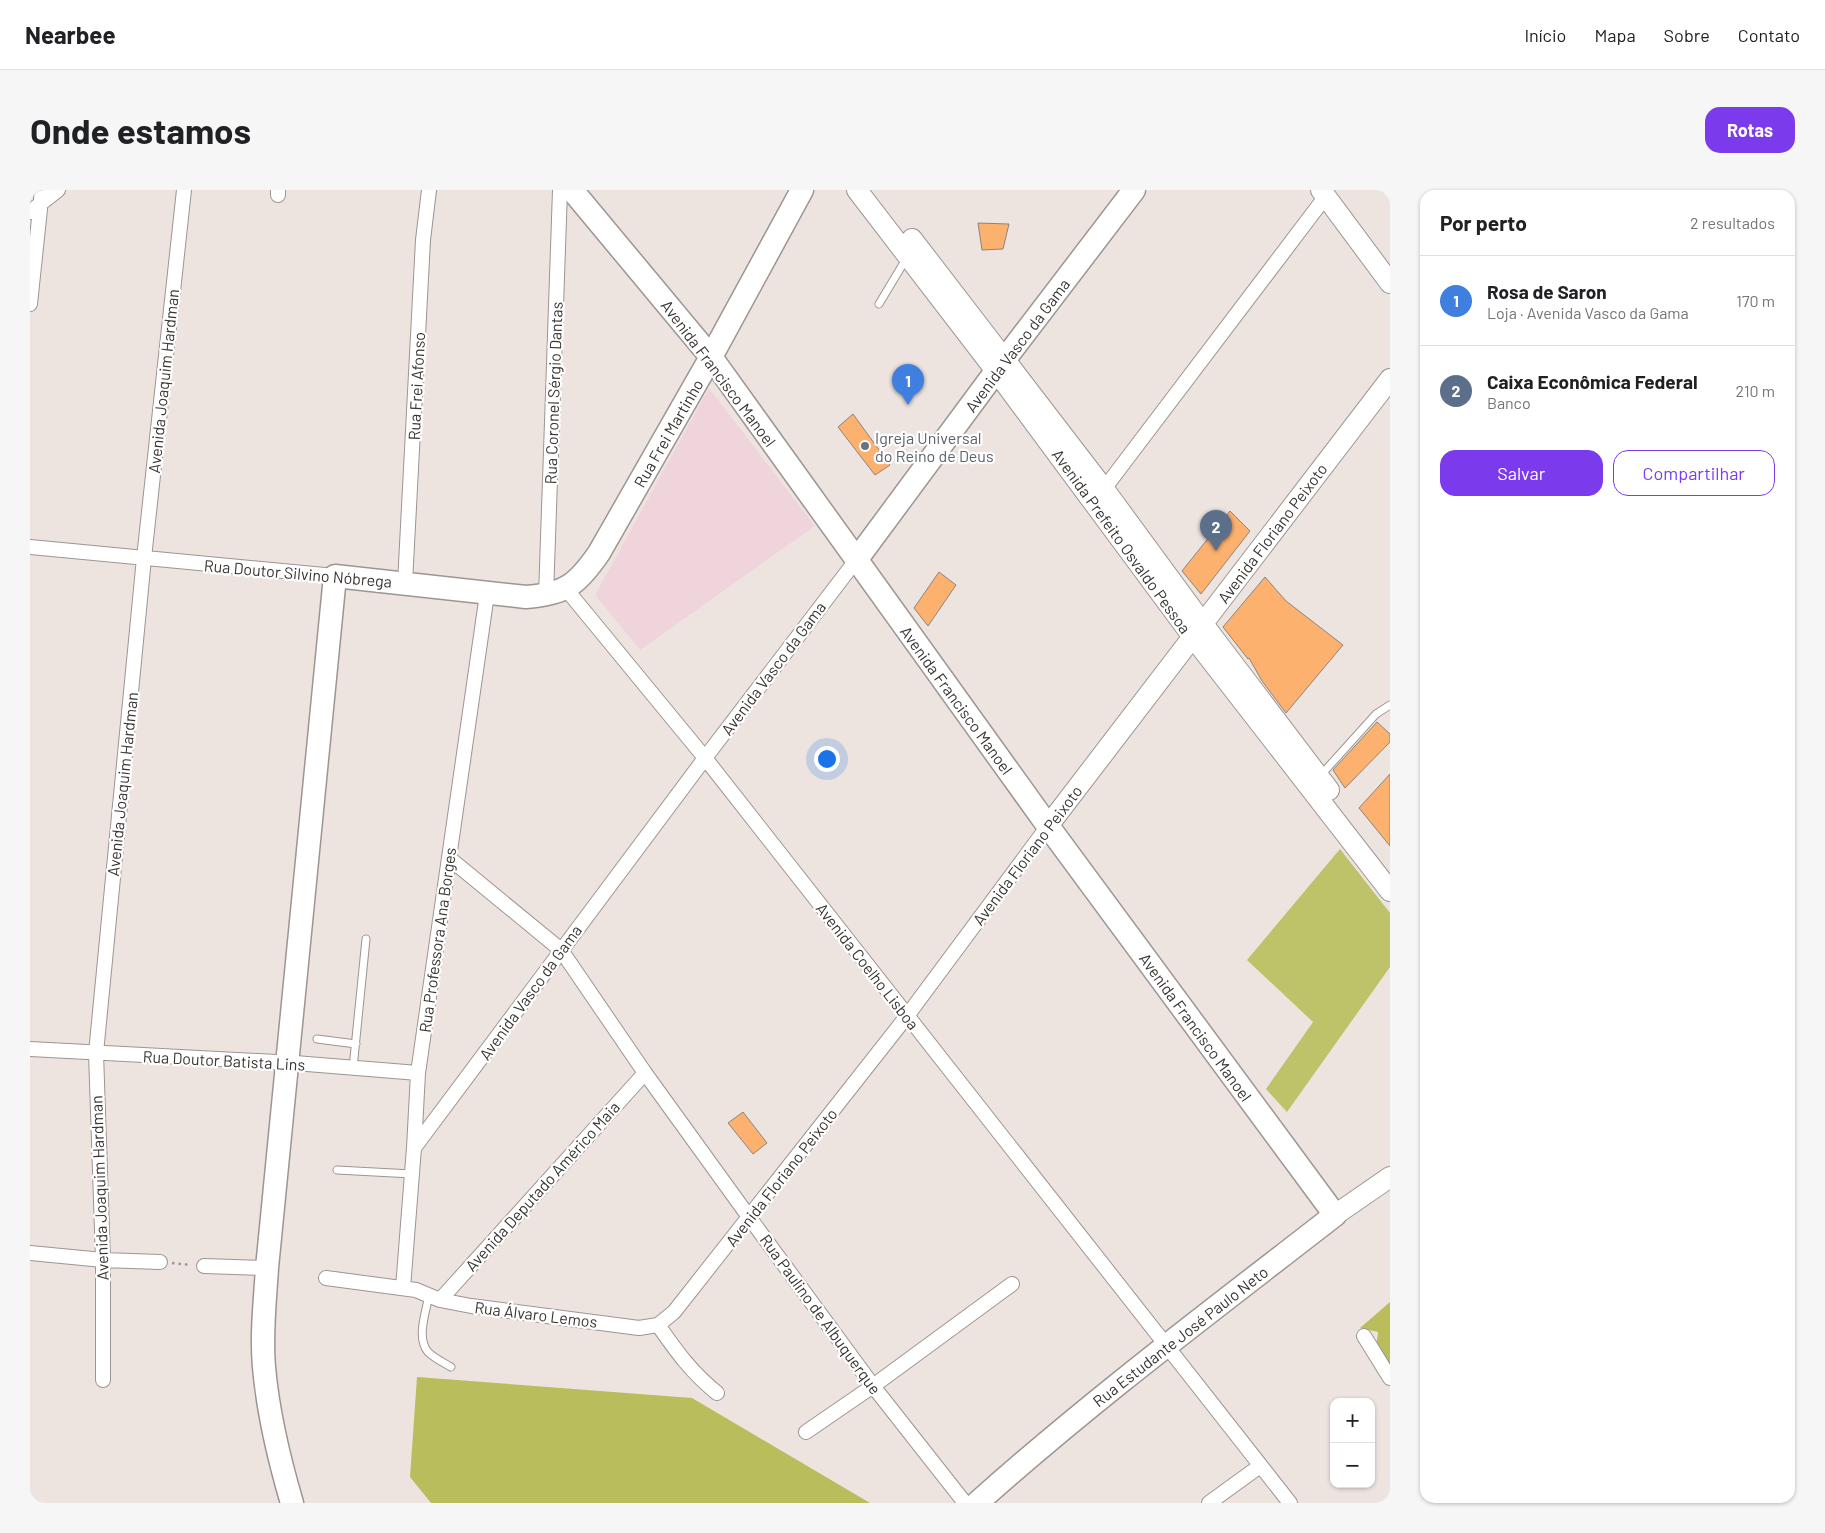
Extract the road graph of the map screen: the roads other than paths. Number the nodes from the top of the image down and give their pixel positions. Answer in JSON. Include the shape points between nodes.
{"nodes":[{"id":1,"x":58,"y":190,"type":"edge"},
{"id":2,"x":184,"y":190,"type":"edge"},
{"id":3,"x":429,"y":190,"type":"edge"},
{"id":4,"x":560,"y":190,"type":"edge"},
{"id":5,"x":572,"y":190,"type":"edge"},
{"id":6,"x":802,"y":190,"type":"edge"},
{"id":7,"x":857,"y":190,"type":"edge"},
{"id":8,"x":874,"y":190,"type":"edge"},
{"id":9,"x":1134,"y":190,"type":"edge"},
{"id":10,"x":1323,"y":193,"type":"edge"},
{"id":11,"x":38,"y":202,"type":"edge"},
{"id":12,"x":907,"y":255,"type":"junction"},
{"id":13,"x":1390,"y":283,"type":"edge"},
{"id":14,"x":30,"y":304,"type":"edge"},
{"id":15,"x":879,"y":304,"type":"dead end"},
{"id":16,"x":711,"y":357,"type":"junction"},
{"id":17,"x":1001,"y":365,"type":"junction"},
{"id":18,"x":1390,"y":379,"type":"edge"},
{"id":19,"x":1098,"y":494,"type":"junction"},
{"id":20,"x":30,"y":547,"type":"edge"},
{"id":21,"x":144,"y":558,"type":"junction"},
{"id":22,"x":857,"y":559,"type":"junction"},
{"id":23,"x":335,"y":576,"type":"junction"},
{"id":24,"x":405,"y":583,"type":"junction"},
{"id":25,"x":556,"y":593,"type":"junction"},
{"id":26,"x":487,"y":594,"type":"junction"},
{"id":27,"x":1198,"y":631,"type":"junction"},
{"id":28,"x":1231,"y":673,"type":"junction"},
{"id":29,"x":1390,"y":705,"type":"edge"},
{"id":30,"x":704,"y":758,"type":"junction"},
{"id":31,"x":1319,"y":777,"type":"junction"},
{"id":32,"x":1048,"y":826,"type":"junction"},
{"id":33,"x":449,"y":858,"type":"junction"},
{"id":34,"x":1388,"y":880,"type":"edge"},
{"id":35,"x":366,"y":938,"type":"dead end"},
{"id":36,"x":561,"y":950,"type":"junction"},
{"id":37,"x":907,"y":1016,"type":"junction"},
{"id":38,"x":317,"y":1039,"type":"dead end"},
{"id":39,"x":356,"y":1044,"type":"junction"},
{"id":40,"x":30,"y":1049,"type":"edge"},
{"id":41,"x":96,"y":1053,"type":"junction"},
{"id":42,"x":287,"y":1063,"type":"junction"},
{"id":43,"x":354,"y":1068,"type":"junction"},
{"id":44,"x":418,"y":1073,"type":"junction"},
{"id":45,"x":645,"y":1073,"type":"junction"},
{"id":46,"x":414,"y":1148,"type":"junction"},
{"id":47,"x":337,"y":1170,"type":"dead end"},
{"id":48,"x":412,"y":1174,"type":"junction"},
{"id":49,"x":1390,"y":1177,"type":"edge"},
{"id":50,"x":1335,"y":1215,"type":"junction"},
{"id":51,"x":749,"y":1217,"type":"junction"},
{"id":52,"x":30,"y":1253,"type":"edge"},
{"id":53,"x":102,"y":1260,"type":"junction"},
{"id":54,"x":160,"y":1262,"type":"road end"},
{"id":55,"x":204,"y":1266,"type":"road end"},
{"id":56,"x":267,"y":1268,"type":"junction"},
{"id":57,"x":326,"y":1278,"type":"dead end"},
{"id":58,"x":1012,"y":1284,"type":"dead end"},
{"id":59,"x":403,"y":1288,"type":"junction"},
{"id":60,"x":435,"y":1297,"type":"junction"},
{"id":61,"x":658,"y":1325,"type":"junction"},
{"id":62,"x":1364,"y":1336,"type":"dead end"},
{"id":63,"x":1168,"y":1346,"type":"junction"},
{"id":64,"x":451,"y":1367,"type":"dead end"},
{"id":65,"x":1390,"y":1378,"type":"edge"},
{"id":66,"x":104,"y":1380,"type":"dead end"},
{"id":67,"x":873,"y":1386,"type":"junction"},
{"id":68,"x":718,"y":1393,"type":"dead end"},
{"id":69,"x":806,"y":1432,"type":"dead end"},
{"id":70,"x":1260,"y":1466,"type":"junction"},
{"id":71,"x":292,"y":1503,"type":"edge"},
{"id":72,"x":965,"y":1503,"type":"edge"},
{"id":73,"x":977,"y":1503,"type":"edge"},
{"id":74,"x":1209,"y":1503,"type":"edge"},
{"id":75,"x":1290,"y":1503,"type":"edge"}],
"edges":[{"from":1,"to":11,"type":"street"},
{"from":2,"to":21,"type":"street","name":"Avenida Joaquim Hardman"},
{"from":3,"to":24,"type":"street","name":"Rua Frei Afonso","via":[[423,240]]},
{"from":4,"to":25,"type":"street","name":"Rua Coronel Sérgio Dantas"},
{"from":5,"to":16,"type":"main road","name":"Avenida Francisco Manoel"},
{"from":6,"to":16,"type":"main road","name":"Rua Frei Martinho"},
{"from":7,"to":12,"type":"street","name":"Avenida Prefeito Osvaldo Pessoa"},
{"from":8,"to":17,"type":"street","name":"Avenida Prefeito Osvaldo Pessoa"},
{"from":9,"to":17,"type":"main road","name":"Avenida Vasco da Gama"},
{"from":10,"to":13,"type":"street"},
{"from":10,"to":19,"type":"street"},
{"from":11,"to":14,"type":"street"},
{"from":12,"to":15,"type":"lane"},
{"from":12,"to":17,"type":"street","name":"Avenida Prefeito Osvaldo Pessoa"},
{"from":16,"to":22,"type":"main road","name":"Avenida Francisco Manoel"},
{"from":16,"to":25,"type":"main road","name":"Rua Frei Martinho","via":[[599,553],[586,572]]},
{"from":17,"to":19,"type":"street","name":"Avenida Prefeito Osvaldo Pessoa"},
{"from":17,"to":22,"type":"main road","name":"Avenida Vasco da Gama"},
{"from":18,"to":27,"type":"street","name":"Avenida Floriano Peixoto"},
{"from":19,"to":27,"type":"street","name":"Avenida Prefeito Osvaldo Pessoa"},
{"from":20,"to":21,"type":"street","name":"Rua Doutor Silvino Nóbrega"},
{"from":21,"to":23,"type":"street","name":"Rua Doutor Silvino Nóbrega"},
{"from":21,"to":41,"type":"street","name":"Avenida Joaquim Hardman"},
{"from":22,"to":30,"type":"street","name":"Avenida Vasco da Gama"},
{"from":22,"to":32,"type":"main road","name":"Avenida Francisco Manoel"},
{"from":23,"to":24,"type":"main road","name":"Rua Doutor Silvino Nóbrega"},
{"from":23,"to":42,"type":"main road"},
{"from":24,"to":26,"type":"main road","name":"Rua Doutor Silvino Nóbrega"},
{"from":25,"to":26,"type":"main road","name":"Rua Doutor Silvino Nóbrega","via":[[526,597]]},
{"from":25,"to":30,"type":"street","name":"Avenida Coelho Lisboa"},
{"from":26,"to":33,"type":"street","name":"Rua Professora Ana Borges"},
{"from":27,"to":28,"type":"street","name":"Avenida Prefeito Osvaldo Pessoa"},
{"from":27,"to":32,"type":"street","name":"Avenida Floriano Peixoto"},
{"from":28,"to":31,"type":"street","name":"Avenida Prefeito Osvaldo Pessoa"},
{"from":28,"to":34,"type":"street","name":"Avenida Prefeito Osvaldo Pessoa"},
{"from":29,"to":31,"type":"lane","via":[[1376,714]]},
{"from":30,"to":36,"type":"street","name":"Avenida Vasco da Gama"},
{"from":30,"to":37,"type":"street","name":"Avenida Coelho Lisboa"},
{"from":31,"to":34,"type":"street","name":"Avenida Prefeito Osvaldo Pessoa"},
{"from":32,"to":37,"type":"street","name":"Avenida Floriano Peixoto"},
{"from":32,"to":50,"type":"main road","name":"Avenida Francisco Manoel"},
{"from":33,"to":36,"type":"street","name":"Rua Paulino de Albuquerque"},
{"from":33,"to":44,"type":"street","name":"Rua Professora Ana Borges"},
{"from":35,"to":39,"type":"lane"},
{"from":36,"to":45,"type":"street","name":"Rua Paulino de Albuquerque"},
{"from":36,"to":46,"type":"street","name":"Avenida Vasco da Gama"},
{"from":37,"to":51,"type":"street","name":"Avenida Floriano Peixoto"},
{"from":37,"to":63,"type":"street","name":"Avenida Coelho Lisboa"},
{"from":38,"to":39,"type":"lane"},
{"from":39,"to":43,"type":"lane"},
{"from":40,"to":41,"type":"street","name":"Rua Doutor Batista Lins"},
{"from":41,"to":42,"type":"street","name":"Rua Doutor Batista Lins"},
{"from":41,"to":53,"type":"street","name":"Avenida Joaquim Hardman"},
{"from":42,"to":43,"type":"street","name":"Rua Doutor Batista Lins"},
{"from":42,"to":56,"type":"main road"},
{"from":43,"to":44,"type":"street","name":"Rua Doutor Batista Lins"},
{"from":44,"to":46,"type":"street","name":"Rua Professora Ana Borges"},
{"from":45,"to":51,"type":"street","name":"Rua Paulino de Albuquerque"},
{"from":45,"to":60,"type":"street","name":"Avenida Deputado Américo Maia"},
{"from":46,"to":48,"type":"street","name":"Rua Professora Ana Borges"},
{"from":47,"to":48,"type":"lane"},
{"from":48,"to":59,"type":"street","name":"Rua Professora Ana Borges"},
{"from":49,"to":50,"type":"street","name":"Rua Estudante José Paulo Neto"},
{"from":50,"to":63,"type":"main road","name":"Rua Estudante José Paulo Neto"},
{"from":51,"to":61,"type":"street","name":"Avenida Floriano Peixoto","via":[[674,1312]]},
{"from":51,"to":67,"type":"street","name":"Rua Paulino de Albuquerque"},
{"from":52,"to":53,"type":"street"},
{"from":53,"to":54,"type":"street"},
{"from":53,"to":66,"type":"street","name":"Avenida Joaquim Hardman"},
{"from":55,"to":56,"type":"street"},
{"from":56,"to":71,"type":"main road","via":[[264,1367],[269,1410]]},
{"from":57,"to":59,"type":"street","name":"Rua Álvaro Lemos"},
{"from":58,"to":67,"type":"street"},
{"from":59,"to":60,"type":"street","name":"Rua Álvaro Lemos"},
{"from":60,"to":61,"type":"street","name":"Rua Álvaro Lemos","via":[[471,1306],[639,1328]]},
{"from":60,"to":64,"type":"lane","via":[[424,1319],[422,1341],[429,1353]]},
{"from":61,"to":68,"type":"street","via":[[689,1368]]},
{"from":62,"to":65,"type":"street"},
{"from":63,"to":70,"type":"street","name":"Avenida Coelho Lisboa"},
{"from":63,"to":73,"type":"main road","name":"Rua Estudante José Paulo Neto","via":[[1115,1386]]},
{"from":67,"to":69,"type":"street"},
{"from":67,"to":72,"type":"street","name":"Rua Paulino de Albuquerque"},
{"from":70,"to":74,"type":"street"},
{"from":70,"to":75,"type":"street","name":"Avenida Coelho Lisboa"}]}
